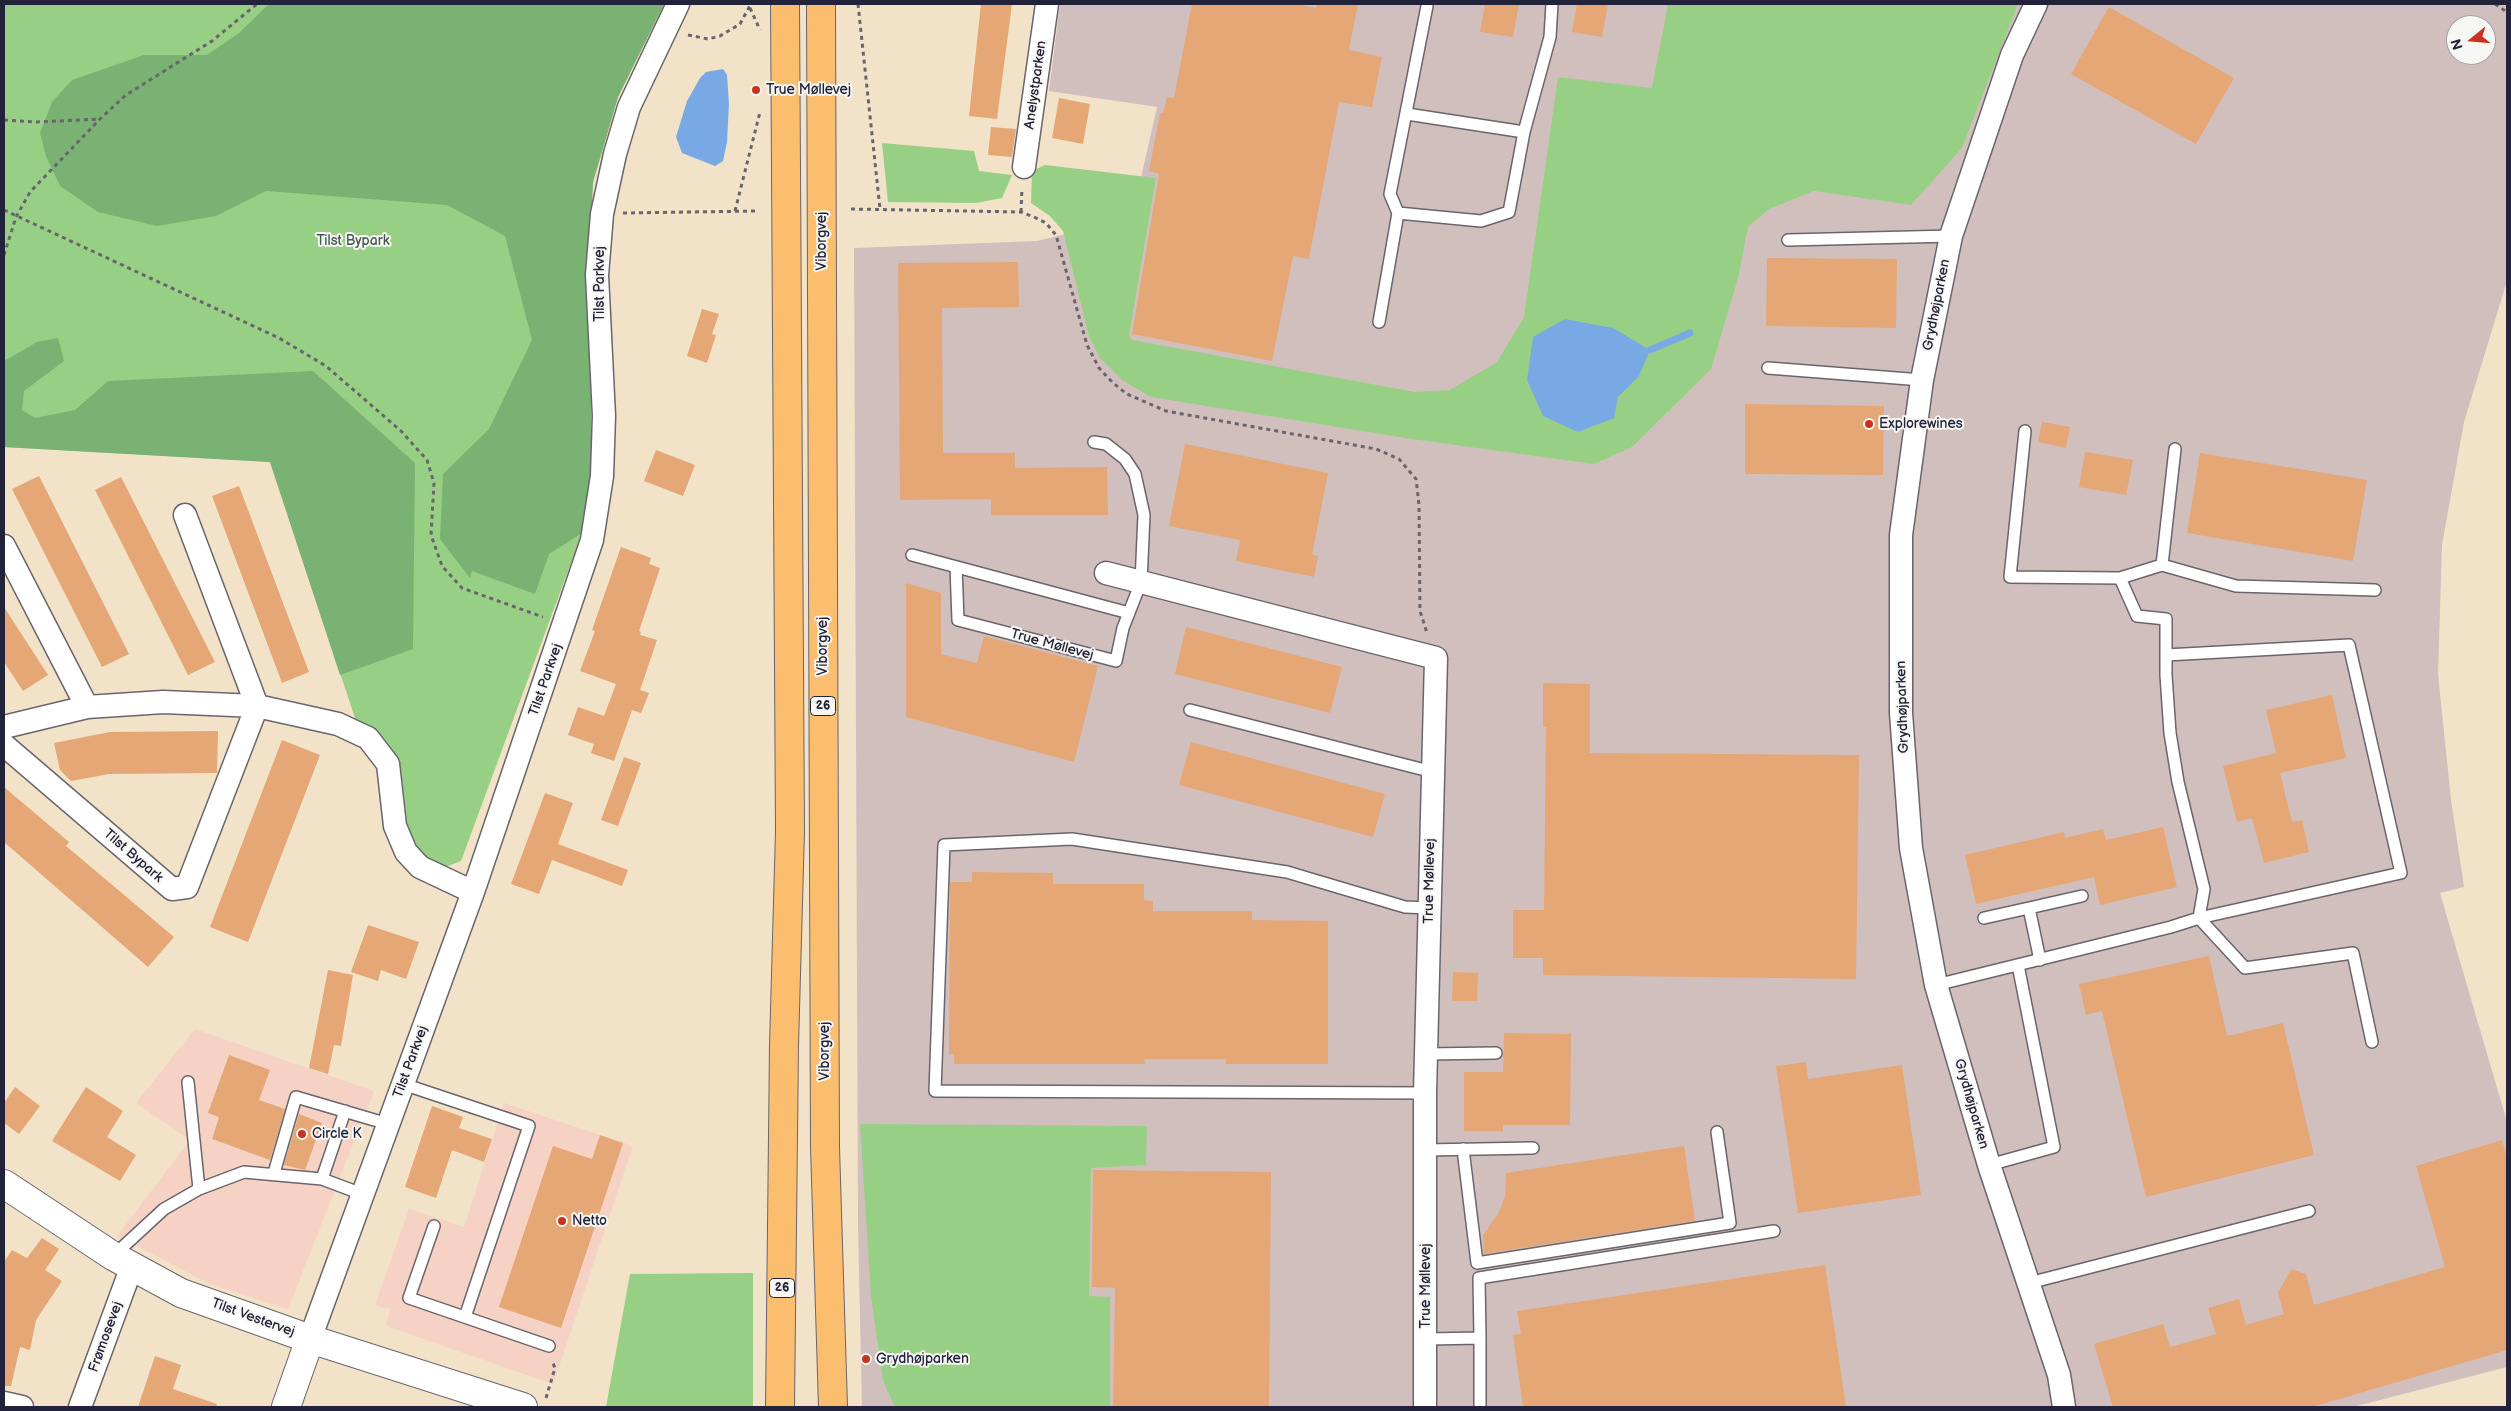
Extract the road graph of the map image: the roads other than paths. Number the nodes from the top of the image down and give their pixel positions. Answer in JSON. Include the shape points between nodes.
{"nodes":[{"id":1,"x":678,"y":4,"type":"edge"},
{"id":2,"x":785,"y":4,"type":"edge"},
{"id":3,"x":821,"y":4,"type":"edge"},
{"id":4,"x":1047,"y":4,"type":"edge"},
{"id":5,"x":1552,"y":4,"type":"edge"},
{"id":6,"x":2036,"y":4,"type":"edge"},
{"id":7,"x":1427,"y":6,"type":"dead end"},
{"id":8,"x":1407,"y":114,"type":"junction"},
{"id":9,"x":1524,"y":132,"type":"junction"},
{"id":10,"x":1023,"y":173,"type":"road end"},
{"id":11,"x":1398,"y":213,"type":"junction"},
{"id":12,"x":1951,"y":236,"type":"junction"},
{"id":13,"x":1788,"y":240,"type":"dead end"},
{"id":14,"x":1379,"y":322,"type":"dead end"},
{"id":15,"x":1768,"y":368,"type":"dead end"},
{"id":16,"x":1922,"y":380,"type":"junction"},
{"id":17,"x":2025,"y":431,"type":"dead end"},
{"id":18,"x":1094,"y":442,"type":"dead end"},
{"id":19,"x":2175,"y":449,"type":"dead end"},
{"id":20,"x":185,"y":514,"type":"dead end"},
{"id":21,"x":4,"y":546,"type":"edge"},
{"id":22,"x":912,"y":555,"type":"dead end"},
{"id":23,"x":2162,"y":565,"type":"junction"},
{"id":24,"x":956,"y":567,"type":"junction"},
{"id":25,"x":1106,"y":573,"type":"dead end"},
{"id":26,"x":2120,"y":578,"type":"junction"},
{"id":27,"x":1141,"y":582,"type":"junction"},
{"id":28,"x":2375,"y":590,"type":"dead end"},
{"id":29,"x":1130,"y":613,"type":"junction"},
{"id":30,"x":2166,"y":655,"type":"junction"},
{"id":31,"x":87,"y":706,"type":"junction"},
{"id":32,"x":257,"y":706,"type":"junction"},
{"id":33,"x":1190,"y":710,"type":"dead end"},
{"id":34,"x":4,"y":727,"type":"edge"},
{"id":35,"x":4,"y":745,"type":"edge"},
{"id":36,"x":1433,"y":772,"type":"junction"},
{"id":37,"x":473,"y":892,"type":"junction"},
{"id":38,"x":2082,"y":896,"type":"dead end"},
{"id":39,"x":1430,"y":908,"type":"junction"},
{"id":40,"x":2029,"y":908,"type":"junction"},
{"id":41,"x":1984,"y":918,"type":"dead end"},
{"id":42,"x":2199,"y":918,"type":"junction"},
{"id":43,"x":2040,"y":960,"type":"junction"},
{"id":44,"x":2018,"y":965,"type":"junction"},
{"id":45,"x":1936,"y":984,"type":"junction"},
{"id":46,"x":2372,"y":1042,"type":"dead end"},
{"id":47,"x":1496,"y":1053,"type":"dead end"},
{"id":48,"x":1426,"y":1054,"type":"junction"},
{"id":49,"x":188,"y":1082,"type":"dead end"},
{"id":50,"x":403,"y":1084,"type":"junction"},
{"id":51,"x":1425,"y":1093,"type":"junction"},
{"id":52,"x":345,"y":1111,"type":"junction"},
{"id":53,"x":388,"y":1124,"type":"junction"},
{"id":54,"x":1716,"y":1132,"type":"dead end"},
{"id":55,"x":1533,"y":1148,"type":"dead end"},
{"id":56,"x":1463,"y":1149,"type":"junction"},
{"id":57,"x":1426,"y":1150,"type":"junction"},
{"id":58,"x":1989,"y":1165,"type":"junction"},
{"id":59,"x":274,"y":1173,"type":"junction"},
{"id":60,"x":322,"y":1179,"type":"junction"},
{"id":61,"x":4,"y":1184,"type":"edge"},
{"id":62,"x":200,"y":1189,"type":"junction"},
{"id":63,"x":362,"y":1194,"type":"junction"},
{"id":64,"x":2309,"y":1211,"type":"dead end"},
{"id":65,"x":434,"y":1226,"type":"dead end"},
{"id":66,"x":1774,"y":1232,"type":"dead end"},
{"id":67,"x":122,"y":1261,"type":"junction"},
{"id":68,"x":2029,"y":1284,"type":"junction"},
{"id":69,"x":465,"y":1317,"type":"junction"},
{"id":70,"x":1480,"y":1338,"type":"junction"},
{"id":71,"x":310,"y":1339,"type":"junction"},
{"id":72,"x":1427,"y":1339,"type":"junction"},
{"id":73,"x":550,"y":1346,"type":"road end"},
{"id":74,"x":4,"y":1403,"type":"edge"},
{"id":75,"x":534,"y":1403,"type":"edge"},
{"id":76,"x":22,"y":1407,"type":"edge"},
{"id":77,"x":80,"y":1407,"type":"edge"},
{"id":78,"x":286,"y":1407,"type":"edge"},
{"id":79,"x":780,"y":1407,"type":"edge"},
{"id":80,"x":833,"y":1407,"type":"edge"},
{"id":81,"x":1425,"y":1407,"type":"edge"},
{"id":82,"x":1480,"y":1407,"type":"edge"},
{"id":83,"x":2064,"y":1407,"type":"edge"}],
"edges":[{"from":1,"to":37,"type":"street","name":"Tilst Parkvej","via":[[629,107],[602,214],[597,275],[604,416],[602,476],[592,540]]},
{"from":2,"to":79,"type":"main road","number":"26","via":[[790,832]]},
{"from":3,"to":80,"type":"main road","name":"Viborgvej","number":"26","via":[[825,1137]]},
{"from":4,"to":10,"type":"street","name":"Anelystparken"},
{"from":5,"to":9,"type":"lane","via":[[1550,37]]},
{"from":6,"to":12,"type":"street","name":"Grydhøjparken","via":[[2012,55]]},
{"from":7,"to":8,"type":"lane"},
{"from":8,"to":9,"type":"lane"},
{"from":8,"to":11,"type":"lane","via":[[1390,194]]},
{"from":9,"to":11,"type":"lane","via":[[1509,212],[1481,221]]},
{"from":11,"to":14,"type":"lane"},
{"from":12,"to":13,"type":"lane"},
{"from":12,"to":16,"type":"street","name":"Grydhøjparken"},
{"from":15,"to":16,"type":"lane"},
{"from":16,"to":45,"type":"street","name":"Grydhøjparken","via":[[1901,535],[1901,713],[1911,848]]},
{"from":17,"to":26,"type":"lane","via":[[2010,577]]},
{"from":18,"to":27,"type":"lane","name":"True Møllevej","via":[[1116,450],[1135,474],[1144,515]]},
{"from":19,"to":23,"type":"lane"},
{"from":20,"to":32,"type":"street"},
{"from":21,"to":31,"type":"street"},
{"from":22,"to":24,"type":"lane"},
{"from":23,"to":26,"type":"lane"},
{"from":23,"to":28,"type":"lane","via":[[2236,586]]},
{"from":24,"to":29,"type":"lane"},
{"from":24,"to":29,"type":"lane","name":"True Møllevej","via":[[958,620],[1116,662],[1123,628]]},
{"from":25,"to":27,"type":"street"},
{"from":26,"to":30,"type":"lane","via":[[2137,616],[2166,619]]},
{"from":27,"to":29,"type":"lane","name":"True Møllevej"},
{"from":27,"to":36,"type":"street","name":"True Møllevej","via":[[1436,658]]},
{"from":30,"to":42,"type":"lane","via":[[2170,733],[2178,782],[2204,889]]},
{"from":30,"to":42,"type":"lane","via":[[2349,645],[2401,873]]},
{"from":31,"to":32,"type":"street","via":[[163,702]]},
{"from":31,"to":34,"type":"street"},
{"from":32,"to":35,"type":"street","name":"Tilst Bypark","via":[[187,887],[172,889]]},
{"from":32,"to":37,"type":"street","via":[[338,724],[368,738],[388,764],[395,826],[406,852],[420,867]]},
{"from":33,"to":36,"type":"lane"},
{"from":36,"to":39,"type":"street","name":"True Møllevej"},
{"from":37,"to":50,"type":"street","name":"Tilst Parkvej"},
{"from":38,"to":40,"type":"lane"},
{"from":39,"to":48,"type":"street","name":"True Møllevej"},
{"from":39,"to":51,"type":"lane","via":[[1405,907],[1287,872],[1072,838],[944,846],[935,1092]]},
{"from":40,"to":41,"type":"lane"},
{"from":40,"to":43,"type":"lane"},
{"from":42,"to":43,"type":"lane"},
{"from":42,"to":46,"type":"lane","via":[[2246,968],[2353,953]]},
{"from":43,"to":44,"type":"lane"},
{"from":44,"to":45,"type":"lane"},
{"from":44,"to":58,"type":"lane","via":[[2054,1147]]},
{"from":45,"to":58,"type":"street","name":"Grydhøjparken"},
{"from":47,"to":48,"type":"lane"},
{"from":48,"to":51,"type":"street","name":"True Møllevej"},
{"from":49,"to":62,"type":"lane"},
{"from":50,"to":53,"type":"street","name":"Tilst Parkvej"},
{"from":50,"to":69,"type":"lane","via":[[529,1126]]},
{"from":51,"to":57,"type":"street","name":"True Møllevej"},
{"from":52,"to":53,"type":"lane"},
{"from":52,"to":59,"type":"lane","via":[[296,1097]]},
{"from":52,"to":60,"type":"lane"},
{"from":53,"to":63,"type":"street","name":"Tilst Parkvej"},
{"from":54,"to":56,"type":"lane","via":[[1730,1223],[1478,1263]]},
{"from":55,"to":56,"type":"lane"},
{"from":56,"to":57,"type":"lane"},
{"from":57,"to":72,"type":"street","name":"True Møllevej"},
{"from":58,"to":68,"type":"street","name":"Grydhøjparken"},
{"from":59,"to":60,"type":"lane"},
{"from":59,"to":62,"type":"lane","via":[[244,1172]]},
{"from":60,"to":63,"type":"lane"},
{"from":61,"to":67,"type":"street","name":"Tilst Vestervej"},
{"from":62,"to":67,"type":"lane","via":[[164,1209]]},
{"from":63,"to":71,"type":"street","name":"Tilst Parkvej"},
{"from":64,"to":68,"type":"lane"},
{"from":65,"to":69,"type":"lane","via":[[409,1298]]},
{"from":66,"to":70,"type":"lane","via":[[1479,1278]]},
{"from":67,"to":71,"type":"street","name":"Tilst Vestervej","via":[[182,1293]]},
{"from":67,"to":77,"type":"street","name":"Frømosevej"},
{"from":68,"to":83,"type":"street","name":"Grydhøjparken","via":[[2059,1375]]},
{"from":69,"to":73,"type":"lane"},
{"from":70,"to":72,"type":"lane"},
{"from":70,"to":82,"type":"lane"},
{"from":71,"to":75,"type":"street","name":"Tilst Vestervej"},
{"from":71,"to":78,"type":"street"},
{"from":72,"to":81,"type":"street","name":"True Møllevej"},
{"from":74,"to":76,"type":"street"}]}
